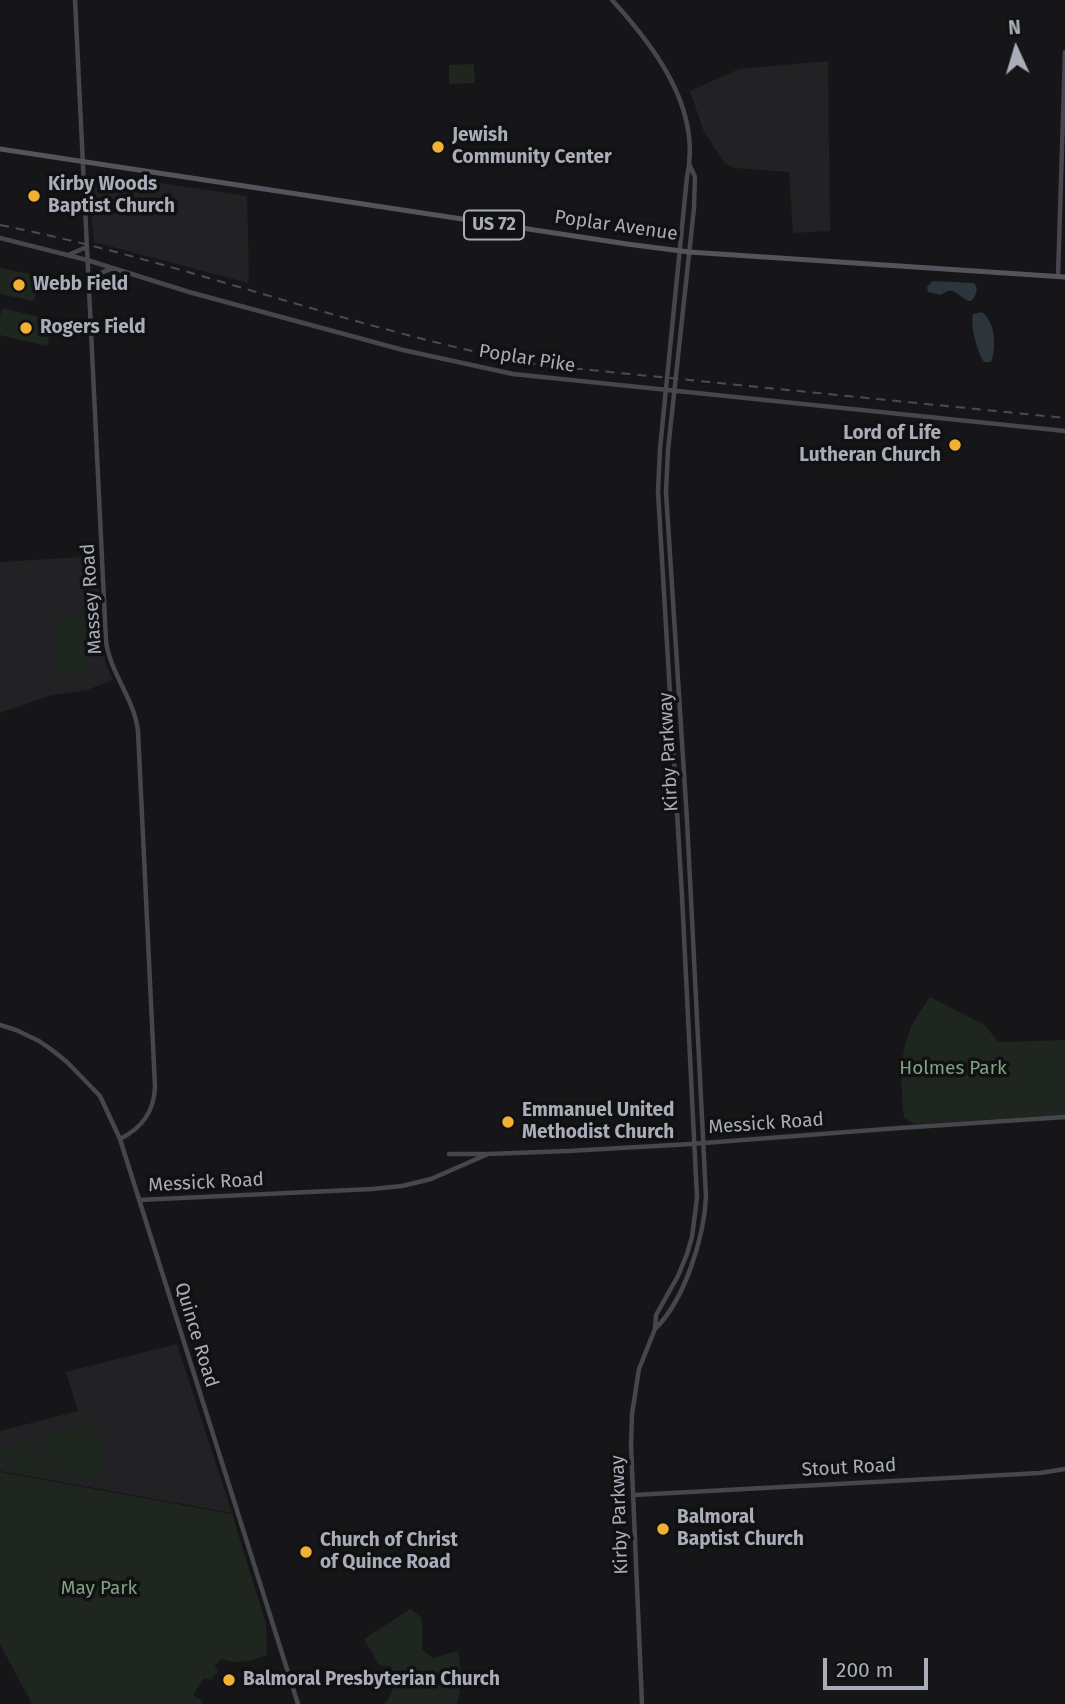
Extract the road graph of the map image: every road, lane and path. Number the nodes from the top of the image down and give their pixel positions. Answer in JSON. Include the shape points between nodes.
{"nodes":[{"id":1,"x":75,"y":0,"type":"edge"},
{"id":2,"x":612,"y":0,"type":"edge"},
{"id":3,"x":1065,"y":52,"type":"edge"},
{"id":4,"x":0,"y":149,"type":"edge"},
{"id":5,"x":83,"y":162,"type":"junction"},
{"id":6,"x":690,"y":164,"type":"junction"},
{"id":7,"x":0,"y":238,"type":"edge"},
{"id":8,"x":87,"y":247,"type":"junction"},
{"id":9,"x":681,"y":251,"type":"junction"},
{"id":10,"x":689,"y":251,"type":"junction"},
{"id":11,"x":68,"y":255,"type":"junction"},
{"id":12,"x":87,"y":260,"type":"junction"},
{"id":13,"x":113,"y":269,"type":"junction"},
{"id":14,"x":1058,"y":277,"type":"junction"},
{"id":15,"x":1065,"y":277,"type":"edge"},
{"id":16,"x":89,"y":290,"type":"junction"},
{"id":17,"x":667,"y":390,"type":"junction"},
{"id":18,"x":675,"y":391,"type":"junction"},
{"id":19,"x":1065,"y":431,"type":"edge"},
{"id":20,"x":0,"y":1025,"type":"edge"},
{"id":21,"x":1065,"y":1117,"type":"edge"},
{"id":22,"x":120,"y":1139,"type":"junction"},
{"id":23,"x":704,"y":1143,"type":"junction"},
{"id":24,"x":695,"y":1144,"type":"junction"},
{"id":25,"x":449,"y":1154,"type":"dead end"},
{"id":26,"x":488,"y":1154,"type":"junction"},
{"id":27,"x":139,"y":1200,"type":"junction"},
{"id":28,"x":655,"y":1329,"type":"junction"},
{"id":29,"x":1065,"y":1469,"type":"edge"},
{"id":30,"x":634,"y":1494,"type":"junction"},
{"id":31,"x":298,"y":1704,"type":"edge"},
{"id":32,"x":642,"y":1704,"type":"edge"}],
"edges":[{"from":1,"to":5,"type":"main road","name":"Massey Road"},
{"from":2,"to":6,"type":"main road","name":"Kirby Parkway","via":[[650,44],[671,80],[685,119]]},
{"from":3,"to":14,"type":"main road"},
{"from":4,"to":5,"type":"main road","name":"Poplar Avenue","number":"US 72"},
{"from":5,"to":8,"type":"main road","name":"Massey Road"},
{"from":5,"to":9,"type":"main road","name":"Poplar Avenue","number":"US 72"},
{"from":6,"to":9,"type":"main road","name":"Kirby Parkway"},
{"from":6,"to":10,"type":"main road","name":"Kirby Parkway","via":[[695,184]]},
{"from":7,"to":11,"type":"main road","name":"Poplar Pike"},
{"from":8,"to":11,"type":"main road"},
{"from":8,"to":12,"type":"main road","name":"Massey Road"},
{"from":9,"to":10,"type":"main road","name":"Poplar Avenue","number":"US 72"},
{"from":9,"to":17,"type":"main road","name":"Kirby Parkway"},
{"from":10,"to":14,"type":"main road","name":"Poplar Avenue","number":"US 72"},
{"from":10,"to":18,"type":"main road","name":"Kirby Parkway"},
{"from":11,"to":12,"type":"main road","name":"Poplar Pike"},
{"from":12,"to":13,"type":"main road","name":"Poplar Pike"},
{"from":12,"to":16,"type":"main road","name":"Massey Road"},
{"from":13,"to":16,"type":"main road","via":[[95,277]]},
{"from":13,"to":17,"type":"main road","name":"Poplar Pike","via":[[403,350],[513,374]]},
{"from":14,"to":15,"type":"main road","name":"Poplar Avenue","number":"US 72"},
{"from":16,"to":22,"type":"main road","name":"Massey Road","via":[[106,646],[134,710],[138,731],[155,1087],[148,1116]]},
{"from":17,"to":18,"type":"main road","name":"Poplar Pike"},
{"from":17,"to":24,"type":"main road","name":"Kirby Parkway","via":[[658,492]]},
{"from":18,"to":19,"type":"main road","name":"Poplar Pike"},
{"from":18,"to":23,"type":"main road","name":"Kirby Parkway","via":[[667,492]]},
{"from":20,"to":22,"type":"main road","name":"Quince Road","via":[[60,1055],[100,1096]]},
{"from":21,"to":23,"type":"main road","name":"Messick Road"},
{"from":22,"to":27,"type":"main road","name":"Quince Road"},
{"from":23,"to":24,"type":"main road","name":"Messick Road"},
{"from":23,"to":28,"type":"main road","name":"Kirby Parkway","via":[[702,1234],[680,1290]]},
{"from":24,"to":26,"type":"main road","name":"Messick Road"},
{"from":24,"to":28,"type":"main road","name":"Kirby Parkway","via":[[697,1198],[692,1237],[678,1276],[656,1315]]},
{"from":25,"to":26,"type":"main road"},
{"from":26,"to":27,"type":"main road","name":"Messick Road","via":[[431,1179],[402,1186]]},
{"from":27,"to":31,"type":"main road","name":"Quince Road"},
{"from":28,"to":30,"type":"main road","name":"Kirby Parkway","via":[[639,1369],[632,1414]]},
{"from":29,"to":30,"type":"main road","name":"Stout Road"},
{"from":30,"to":32,"type":"main road","name":"Kirby Parkway"}]}
